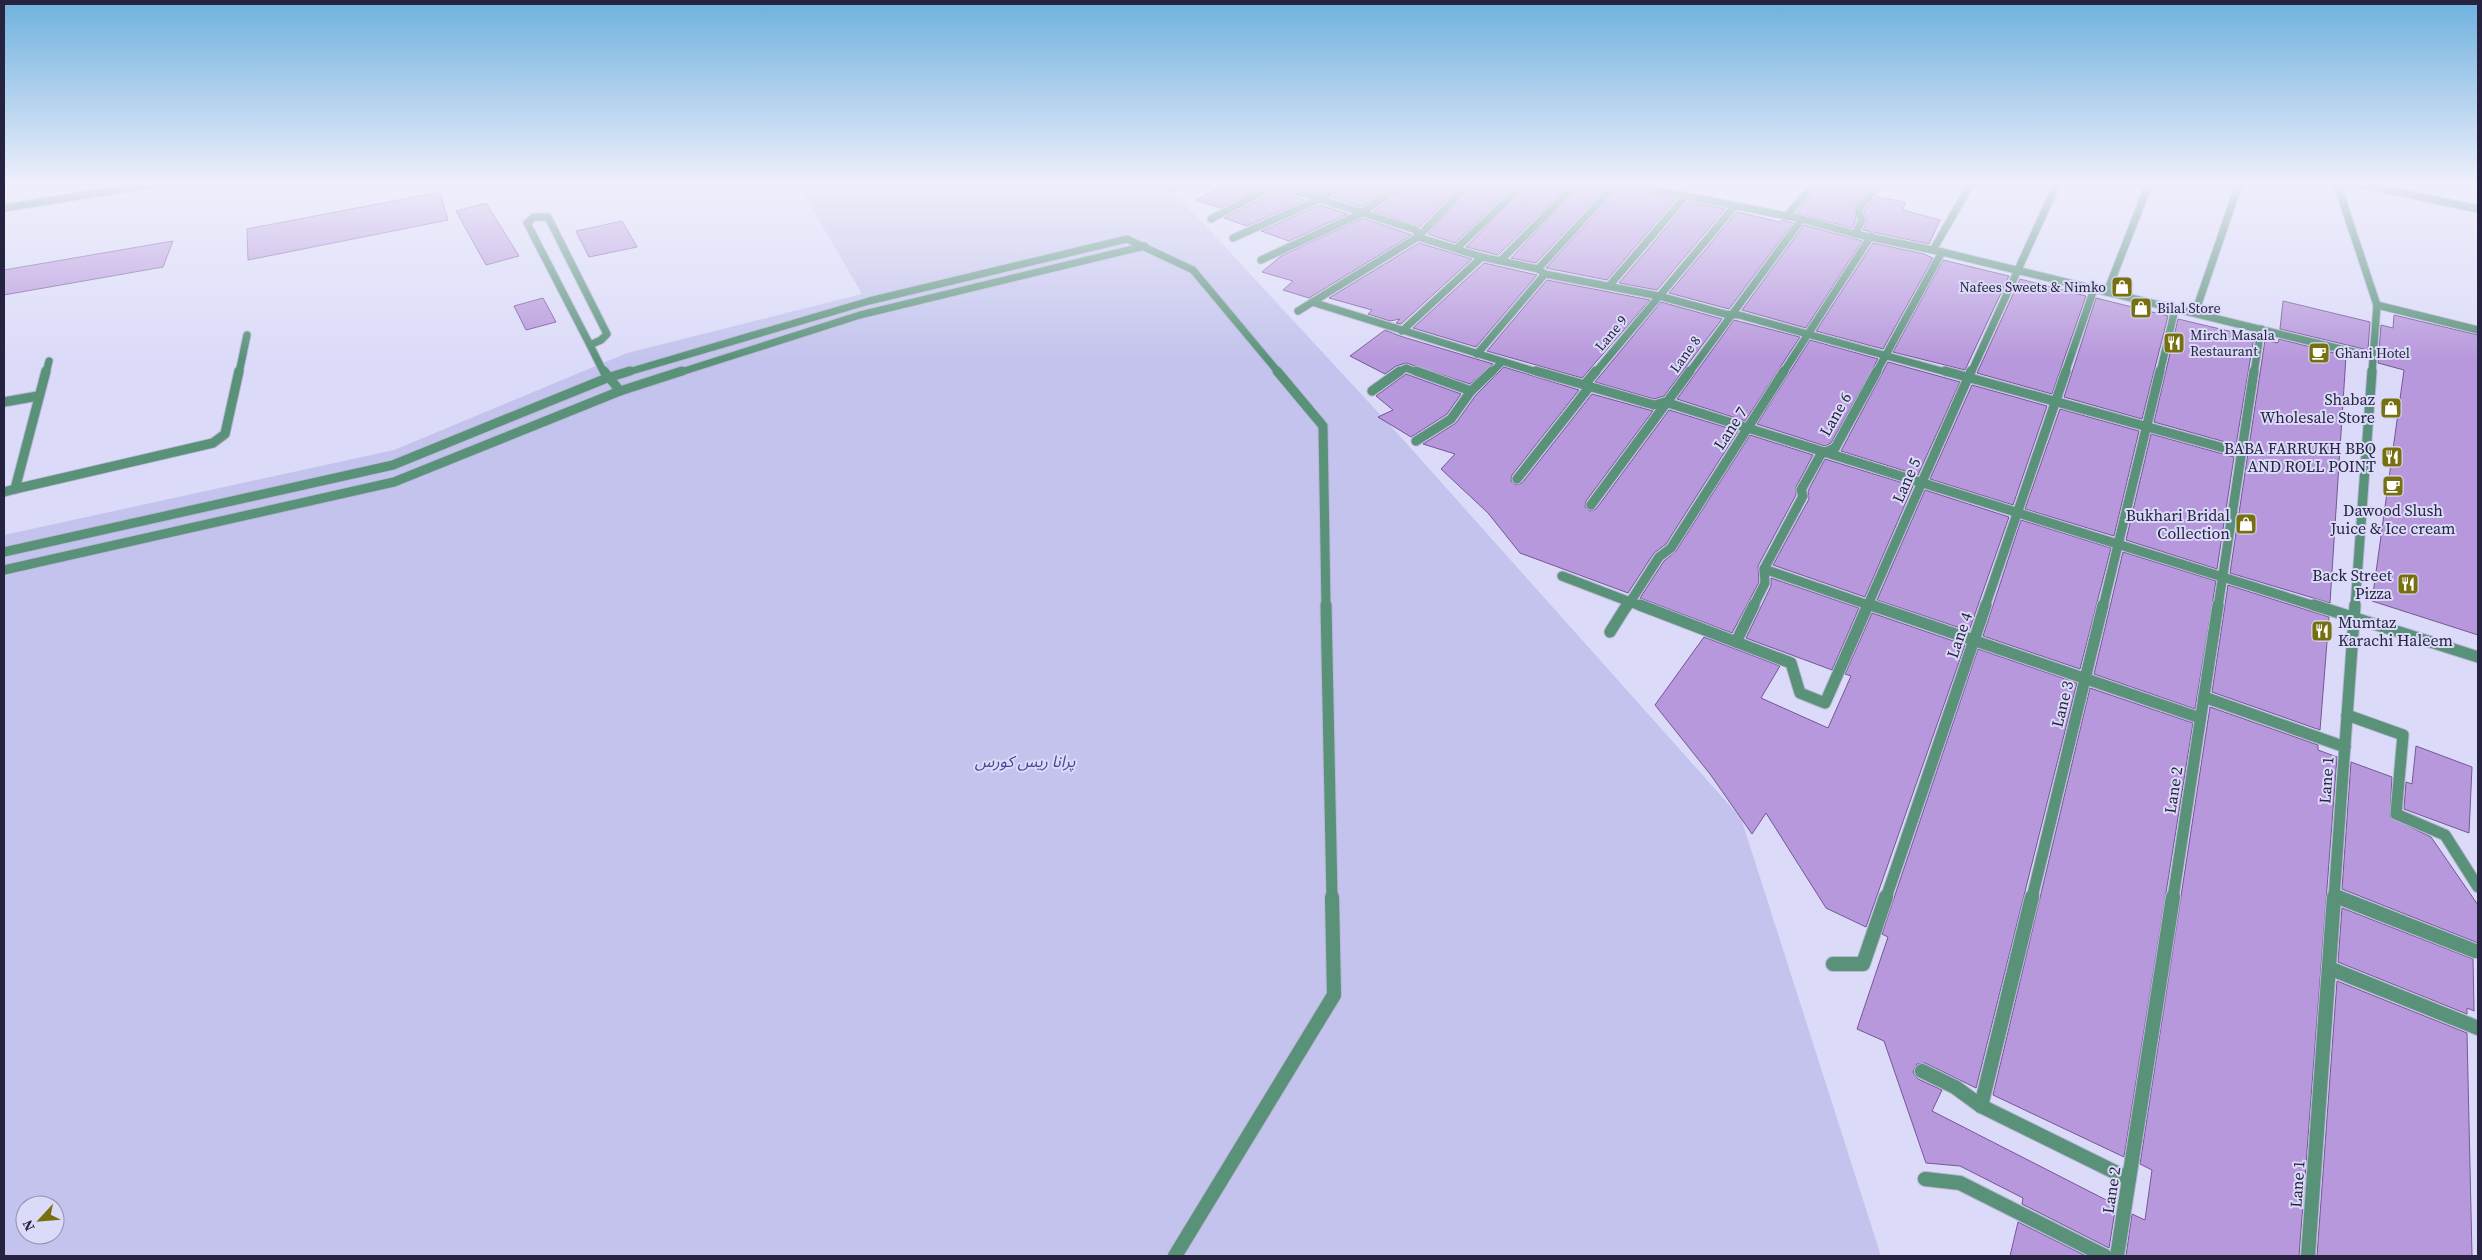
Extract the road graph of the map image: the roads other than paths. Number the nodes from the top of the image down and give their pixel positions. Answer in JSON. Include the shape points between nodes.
{"nodes":[{"id":1,"x":537,"y":243,"type":"edge"},
{"id":2,"x":561,"y":243,"type":"edge"},
{"id":3,"x":1115,"y":243,"type":"edge"},
{"id":4,"x":1135,"y":243,"type":"edge"},
{"id":5,"x":1298,"y":243,"type":"edge"},
{"id":6,"x":1409,"y":243,"type":"edge"},
{"id":7,"x":1439,"y":243,"type":"edge"},
{"id":8,"x":1462,"y":243,"type":"edge"},
{"id":9,"x":1518,"y":243,"type":"edge"},
{"id":10,"x":1562,"y":243,"type":"edge"},
{"id":11,"x":1646,"y":243,"type":"edge"},
{"id":12,"x":1703,"y":243,"type":"edge"},
{"id":13,"x":1785,"y":243,"type":"edge"},
{"id":14,"x":1867,"y":243,"type":"edge"},
{"id":15,"x":1901,"y":243,"type":"edge"},
{"id":16,"x":1937,"y":243,"type":"edge"},
{"id":17,"x":2029,"y":243,"type":"edge"},
{"id":18,"x":2126,"y":243,"type":"edge"},
{"id":19,"x":2219,"y":243,"type":"edge"},
{"id":20,"x":2356,"y":243,"type":"edge"},
{"id":21,"x":1145,"y":246,"type":"junction"},
{"id":22,"x":1457,"y":248,"type":"junction"},
{"id":23,"x":1933,"y":250,"type":"junction"},
{"id":24,"x":1942,"y":252,"type":"junction"},
{"id":25,"x":1482,"y":257,"type":"junction"},
{"id":26,"x":1261,"y":260,"type":"dead end"},
{"id":27,"x":1501,"y":260,"type":"junction"},
{"id":28,"x":1538,"y":269,"type":"junction"},
{"id":29,"x":2016,"y":270,"type":"junction"},
{"id":30,"x":1545,"y":274,"type":"junction"},
{"id":31,"x":1609,"y":286,"type":"junction"},
{"id":32,"x":2094,"y":289,"type":"junction"},
{"id":33,"x":2107,"y":292,"type":"junction"},
{"id":34,"x":1659,"y":296,"type":"junction"},
{"id":35,"x":1312,"y":302,"type":"junction"},
{"id":36,"x":2377,"y":306,"type":"junction"},
{"id":37,"x":2175,"y":309,"type":"junction"},
{"id":38,"x":1298,"y":311,"type":"dead end"},
{"id":39,"x":2195,"y":313,"type":"junction"},
{"id":40,"x":1733,"y":314,"type":"junction"},
{"id":41,"x":2261,"y":329,"type":"junction"},
{"id":42,"x":2478,"y":330,"type":"edge"},
{"id":43,"x":1402,"y":331,"type":"junction"},
{"id":44,"x":1808,"y":334,"type":"junction"},
{"id":45,"x":247,"y":335,"type":"dead end"},
{"id":46,"x":589,"y":345,"type":"junction"},
{"id":47,"x":1477,"y":354,"type":"junction"},
{"id":48,"x":1885,"y":355,"type":"junction"},
{"id":49,"x":2374,"y":357,"type":"junction"},
{"id":50,"x":49,"y":361,"type":"dead end"},
{"id":51,"x":1502,"y":362,"type":"junction"},
{"id":52,"x":607,"y":378,"type":"junction"},
{"id":53,"x":1968,"y":378,"type":"junction"},
{"id":54,"x":1585,"y":384,"type":"junction"},
{"id":55,"x":620,"y":390,"type":"junction"},
{"id":56,"x":1471,"y":391,"type":"junction"},
{"id":57,"x":1372,"y":392,"type":"dead end"},
{"id":58,"x":38,"y":396,"type":"junction"},
{"id":59,"x":4,"y":402,"type":"edge"},
{"id":60,"x":1665,"y":402,"type":"junction"},
{"id":61,"x":2056,"y":402,"type":"junction"},
{"id":62,"x":1748,"y":427,"type":"junction"},
{"id":63,"x":2147,"y":427,"type":"junction"},
{"id":64,"x":1416,"y":441,"type":"dead end"},
{"id":65,"x":1826,"y":452,"type":"junction"},
{"id":66,"x":2242,"y":453,"type":"junction"},
{"id":67,"x":1517,"y":479,"type":"dead end"},
{"id":68,"x":1922,"y":482,"type":"junction"},
{"id":69,"x":15,"y":489,"type":"junction"},
{"id":70,"x":4,"y":492,"type":"edge"},
{"id":71,"x":1591,"y":505,"type":"dead end"},
{"id":72,"x":2018,"y":512,"type":"junction"},
{"id":73,"x":2118,"y":544,"type":"junction"},
{"id":74,"x":4,"y":552,"type":"edge"},
{"id":75,"x":1764,"y":569,"type":"junction"},
{"id":76,"x":4,"y":570,"type":"edge"},
{"id":77,"x":1562,"y":576,"type":"dead end"},
{"id":78,"x":2223,"y":576,"type":"junction"},
{"id":79,"x":1630,"y":602,"type":"junction"},
{"id":80,"x":1868,"y":605,"type":"junction"},
{"id":81,"x":2354,"y":618,"type":"junction"},
{"id":82,"x":1610,"y":632,"type":"dead end"},
{"id":83,"x":1974,"y":641,"type":"junction"},
{"id":84,"x":1736,"y":642,"type":"junction"},
{"id":85,"x":2478,"y":657,"type":"edge"},
{"id":86,"x":2085,"y":679,"type":"junction"},
{"id":87,"x":2204,"y":698,"type":"junction"},
{"id":88,"x":2347,"y":715,"type":"junction"},
{"id":89,"x":2200,"y":718,"type":"junction"},
{"id":90,"x":2345,"y":747,"type":"junction"},
{"id":91,"x":2478,"y":887,"type":"edge"},
{"id":92,"x":2334,"y":895,"type":"junction"},
{"id":93,"x":2475,"y":951,"type":"dead end"},
{"id":94,"x":1833,"y":964,"type":"dead end"},
{"id":95,"x":2329,"y":968,"type":"junction"},
{"id":96,"x":2478,"y":1028,"type":"edge"},
{"id":97,"x":1922,"y":1071,"type":"dead end"},
{"id":98,"x":1981,"y":1106,"type":"junction"},
{"id":99,"x":2129,"y":1178,"type":"junction"},
{"id":100,"x":1925,"y":1180,"type":"dead end"},
{"id":101,"x":1175,"y":1256,"type":"edge"},
{"id":102,"x":2105,"y":1256,"type":"edge"},
{"id":103,"x":2117,"y":1256,"type":"edge"},
{"id":104,"x":2308,"y":1256,"type":"edge"}],
"edges":[{"from":1,"to":46,"type":"street"},
{"from":2,"to":46,"type":"street","via":[[607,334],[602,340]]},
{"from":3,"to":52,"type":"street","via":[[869,301]]},
{"from":4,"to":21,"type":"street"},
{"from":5,"to":26,"type":"street"},
{"from":6,"to":35,"type":"street"},
{"from":7,"to":22,"type":"street"},
{"from":8,"to":22,"type":"street"},
{"from":9,"to":27,"type":"street"},
{"from":10,"to":28,"type":"street"},
{"from":11,"to":31,"type":"street"},
{"from":12,"to":34,"type":"street","name":"Lane 9"},
{"from":13,"to":40,"type":"street","name":"Lane 8"},
{"from":14,"to":44,"type":"street","name":"Lane 7"},
{"from":15,"to":23,"type":"street"},
{"from":16,"to":23,"type":"street"},
{"from":17,"to":29,"type":"street","name":"Lane 5"},
{"from":18,"to":33,"type":"street"},
{"from":19,"to":39,"type":"street"},
{"from":20,"to":36,"type":"street"},
{"from":21,"to":55,"type":"street","via":[[860,315]]},
{"from":21,"to":101,"type":"street","via":[[1193,270],[1323,426],[1334,995]]},
{"from":22,"to":25,"type":"street"},
{"from":23,"to":24,"type":"street"},
{"from":24,"to":29,"type":"street"},
{"from":24,"to":48,"type":"street","name":"Lane 6"},
{"from":25,"to":27,"type":"street"},
{"from":25,"to":43,"type":"street"},
{"from":27,"to":28,"type":"street"},
{"from":28,"to":30,"type":"street"},
{"from":29,"to":32,"type":"street"},
{"from":29,"to":53,"type":"street","name":"Lane 5"},
{"from":30,"to":31,"type":"street"},
{"from":30,"to":47,"type":"street"},
{"from":31,"to":34,"type":"street"},
{"from":32,"to":33,"type":"street"},
{"from":32,"to":61,"type":"street","name":"Lane 4"},
{"from":33,"to":37,"type":"street"},
{"from":34,"to":40,"type":"street"},
{"from":34,"to":54,"type":"street","name":"Lane 9"},
{"from":35,"to":38,"type":"street"},
{"from":35,"to":43,"type":"street"},
{"from":36,"to":42,"type":"street"},
{"from":36,"to":49,"type":"street","name":"Lane 1"},
{"from":37,"to":39,"type":"street"},
{"from":37,"to":63,"type":"street","name":"Lane 3"},
{"from":39,"to":41,"type":"street"},
{"from":40,"to":44,"type":"street"},
{"from":40,"to":60,"type":"street","name":"Lane 8"},
{"from":41,"to":49,"type":"street"},
{"from":41,"to":66,"type":"street","name":"Lane 2"},
{"from":43,"to":47,"type":"street"},
{"from":44,"to":48,"type":"street"},
{"from":44,"to":62,"type":"street","name":"Lane 7"},
{"from":45,"to":69,"type":"street","via":[[225,434],[213,443]]},
{"from":46,"to":52,"type":"street"},
{"from":47,"to":51,"type":"street"},
{"from":48,"to":53,"type":"street"},
{"from":48,"to":65,"type":"street","name":"Lane 6","via":[[1835,448]]},
{"from":49,"to":81,"type":"street","name":"Lane 1"},
{"from":50,"to":58,"type":"street"},
{"from":51,"to":54,"type":"street"},
{"from":51,"to":56,"type":"street"},
{"from":52,"to":55,"type":"street"},
{"from":52,"to":74,"type":"street","via":[[393,465]]},
{"from":53,"to":61,"type":"street"},
{"from":53,"to":68,"type":"street","name":"Lane 5"},
{"from":54,"to":60,"type":"street","via":[[1654,405]]},
{"from":54,"to":67,"type":"street","name":"Lane 9","via":[[1587,390]]},
{"from":55,"to":76,"type":"street","via":[[394,482]]},
{"from":56,"to":57,"type":"street","via":[[1406,368],[1389,376]]},
{"from":56,"to":64,"type":"street","via":[[1451,419]]},
{"from":58,"to":59,"type":"street"},
{"from":58,"to":69,"type":"street"},
{"from":60,"to":62,"type":"street"},
{"from":60,"to":71,"type":"street","name":"Lane 8"},
{"from":61,"to":63,"type":"street"},
{"from":61,"to":72,"type":"street","name":"Lane 4"},
{"from":62,"to":65,"type":"street"},
{"from":62,"to":79,"type":"street","name":"Lane 7","via":[[1671,548],[1659,557]]},
{"from":63,"to":66,"type":"street"},
{"from":63,"to":73,"type":"street","name":"Lane 3"},
{"from":65,"to":68,"type":"street"},
{"from":65,"to":75,"type":"street","name":"Lane 6","via":[[1820,454],[1802,490],[1803,496]]},
{"from":66,"to":78,"type":"street","name":"Lane 2"},
{"from":68,"to":72,"type":"street"},
{"from":68,"to":80,"type":"street","name":"Lane 5"},
{"from":69,"to":70,"type":"street"},
{"from":72,"to":73,"type":"street"},
{"from":72,"to":83,"type":"street","name":"Lane 4"},
{"from":73,"to":78,"type":"street"},
{"from":73,"to":86,"type":"street","name":"Lane 3"},
{"from":75,"to":80,"type":"street"},
{"from":75,"to":84,"type":"street","name":"Lane 6","via":[[1765,583]]},
{"from":77,"to":79,"type":"street"},
{"from":78,"to":81,"type":"street"},
{"from":78,"to":87,"type":"street","name":"Lane 2"},
{"from":79,"to":82,"type":"street","name":"Lane 7"},
{"from":79,"to":84,"type":"street"},
{"from":80,"to":83,"type":"street"},
{"from":80,"to":84,"type":"street","name":"Lane 5","via":[[1825,703],[1800,693],[1791,663]]},
{"from":81,"to":85,"type":"street"},
{"from":81,"to":88,"type":"street","name":"Lane 1"},
{"from":83,"to":86,"type":"street"},
{"from":83,"to":94,"type":"street","name":"Lane 4","via":[[1863,964]]},
{"from":86,"to":89,"type":"street"},
{"from":86,"to":98,"type":"street","name":"Lane 3"},
{"from":87,"to":89,"type":"street","name":"Lane 2"},
{"from":87,"to":90,"type":"street"},
{"from":88,"to":90,"type":"street","name":"Lane 1"},
{"from":88,"to":91,"type":"street","via":[[2403,735],[2396,814],[2445,835]]},
{"from":89,"to":99,"type":"street","name":"Lane 2"},
{"from":90,"to":92,"type":"street","name":"Lane 1"},
{"from":92,"to":93,"type":"street"},
{"from":92,"to":95,"type":"street","name":"Lane 1"},
{"from":95,"to":96,"type":"street"},
{"from":95,"to":104,"type":"street","name":"Lane 1"},
{"from":97,"to":98,"type":"street","via":[[1955,1087]]},
{"from":98,"to":99,"type":"street"},
{"from":99,"to":103,"type":"street","name":"Lane 2"},
{"from":100,"to":102,"type":"street","via":[[1960,1182]]}]}
